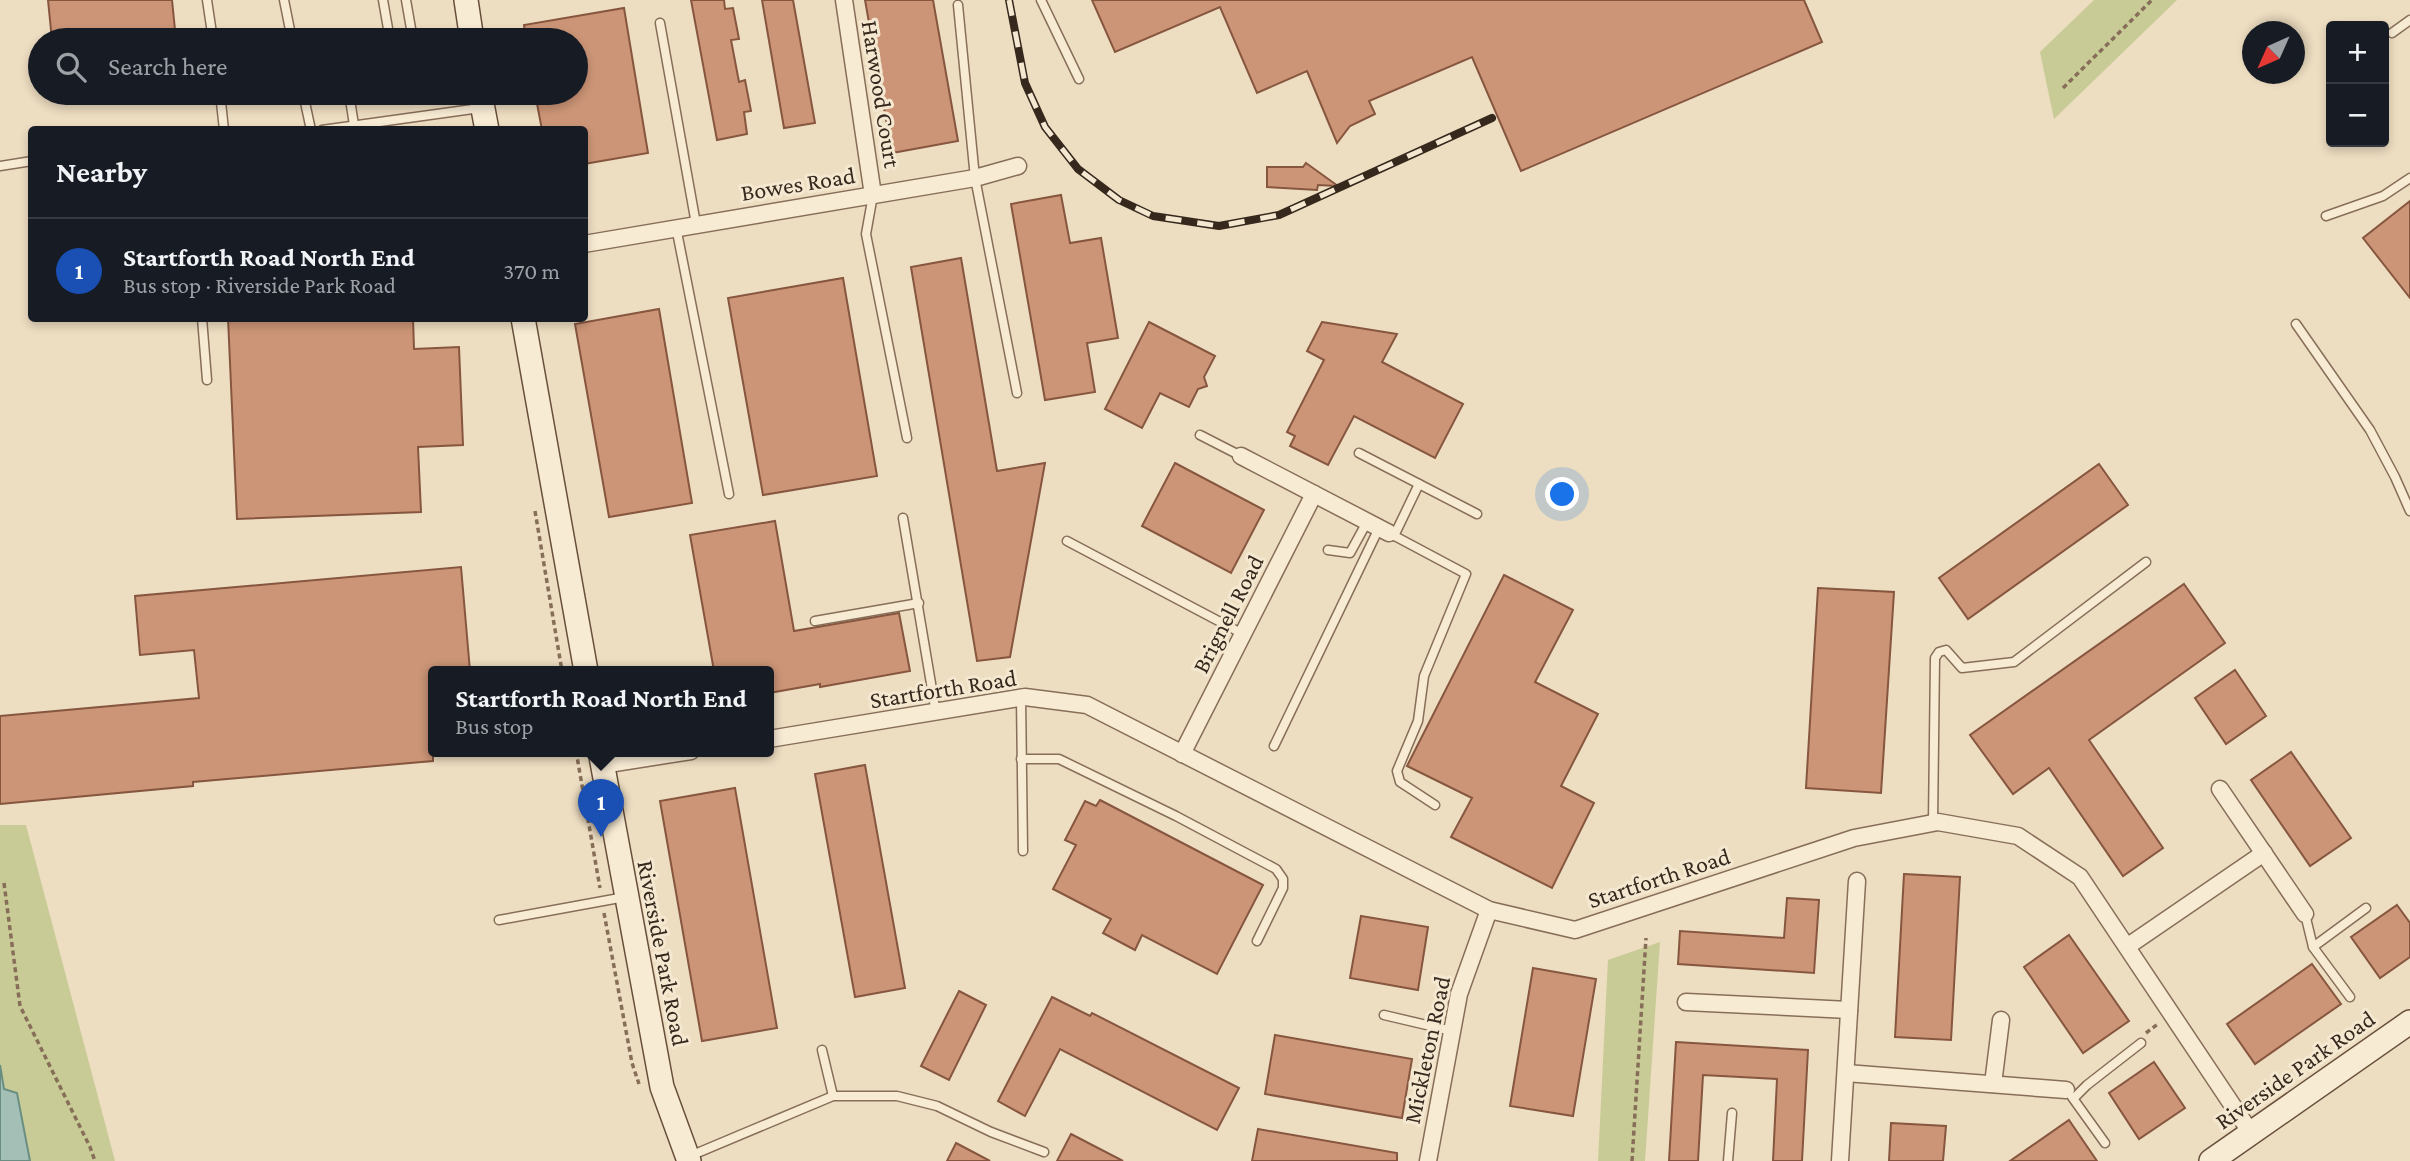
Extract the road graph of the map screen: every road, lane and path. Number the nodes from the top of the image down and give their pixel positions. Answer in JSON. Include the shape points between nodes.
{"nodes":[{"id":1,"x":207,"y":0,"type":"edge"},
{"id":2,"x":284,"y":0,"type":"edge"},
{"id":3,"x":383,"y":0,"type":"edge"},
{"id":4,"x":406,"y":0,"type":"edge"},
{"id":5,"x":466,"y":0,"type":"edge"},
{"id":6,"x":844,"y":0,"type":"edge"},
{"id":7,"x":1041,"y":0,"type":"edge"},
{"id":8,"x":2152,"y":0,"type":"edge"},
{"id":9,"x":958,"y":5,"type":"dead end"},
{"id":10,"x":2410,"y":20,"type":"edge"},
{"id":11,"x":660,"y":23,"type":"dead end"},
{"id":12,"x":211,"y":28,"type":"edge"},
{"id":13,"x":290,"y":28,"type":"edge"},
{"id":14,"x":388,"y":28,"type":"edge"},
{"id":15,"x":411,"y":28,"type":"edge"},
{"id":16,"x":470,"y":28,"type":"edge"},
{"id":17,"x":2392,"y":33,"type":"dead end"},
{"id":18,"x":1079,"y":79,"type":"dead end"},
{"id":19,"x":2063,"y":88,"type":"dead end"},
{"id":20,"x":221,"y":105,"type":"edge"},
{"id":21,"x":306,"y":105,"type":"edge"},
{"id":22,"x":351,"y":105,"type":"edge"},
{"id":23,"x":483,"y":110,"type":"edge"},
{"id":24,"x":354,"y":125,"type":"junction"},
{"id":25,"x":224,"y":126,"type":"edge"},
{"id":26,"x":310,"y":126,"type":"edge"},
{"id":27,"x":348,"y":126,"type":"edge"},
{"id":28,"x":28,"y":162,"type":"edge"},
{"id":29,"x":0,"y":166,"type":"edge"},
{"id":30,"x":1018,"y":166,"type":"dead end"},
{"id":31,"x":975,"y":178,"type":"junction"},
{"id":32,"x":2410,"y":178,"type":"edge"},
{"id":33,"x":873,"y":195,"type":"junction"},
{"id":34,"x":2326,"y":216,"type":"dead end"},
{"id":35,"x":696,"y":224,"type":"junction"},
{"id":36,"x":677,"y":227,"type":"junction"},
{"id":37,"x":588,"y":243,"type":"edge"},
{"id":38,"x":202,"y":322,"type":"edge"},
{"id":39,"x":524,"y":322,"type":"edge"},
{"id":40,"x":2297,"y":324,"type":"dead end"},
{"id":41,"x":207,"y":380,"type":"dead end"},
{"id":42,"x":1017,"y":393,"type":"dead end"},
{"id":43,"x":1200,"y":435,"type":"dead end"},
{"id":44,"x":907,"y":438,"type":"dead end"},
{"id":45,"x":1359,"y":453,"type":"dead end"},
{"id":46,"x":1241,"y":456,"type":"joint"},
{"id":47,"x":1419,"y":484,"type":"junction"},
{"id":48,"x":729,"y":494,"type":"dead end"},
{"id":49,"x":1314,"y":494,"type":"junction"},
{"id":50,"x":2410,"y":511,"type":"edge"},
{"id":51,"x":1477,"y":514,"type":"dead end"},
{"id":52,"x":904,"y":518,"type":"dead end"},
{"id":53,"x":1382,"y":529,"type":"junction"},
{"id":54,"x":1067,"y":541,"type":"dead end"},
{"id":55,"x":1328,"y":550,"type":"dead end"},
{"id":56,"x":2146,"y":562,"type":"dead end"},
{"id":57,"x":919,"y":603,"type":"junction"},
{"id":58,"x":815,"y":621,"type":"dead end"},
{"id":59,"x":1243,"y":634,"type":"junction"},
{"id":60,"x":585,"y":666,"type":"edge"},
{"id":61,"x":1021,"y":698,"type":"junction"},
{"id":62,"x":936,"y":713,"type":"junction"},
{"id":63,"x":774,"y":738,"type":"edge"},
{"id":64,"x":1274,"y":746,"type":"dead end"},
{"id":65,"x":1182,"y":754,"type":"junction"},
{"id":66,"x":577,"y":757,"type":"edge"},
{"id":67,"x":601,"y":758,"type":"edge"},
{"id":68,"x":1021,"y":759,"type":"junction"},
{"id":69,"x":2220,"y":789,"type":"dead end"},
{"id":70,"x":1435,"y":805,"type":"dead end"},
{"id":71,"x":1933,"y":823,"type":"junction"},
{"id":72,"x":1023,"y":851,"type":"dead end"},
{"id":73,"x":2264,"y":853,"type":"junction"},
{"id":74,"x":1857,"y":881,"type":"dead end"},
{"id":75,"x":4,"y":883,"type":"dead end"},
{"id":76,"x":625,"y":897,"type":"junction"},
{"id":77,"x":602,"y":901,"type":"junction"},
{"id":78,"x":2366,"y":908,"type":"dead end"},
{"id":79,"x":1489,"y":910,"type":"junction"},
{"id":80,"x":2305,"y":914,"type":"joint"},
{"id":81,"x":499,"y":920,"type":"dead end"},
{"id":82,"x":1646,"y":938,"type":"dead end"},
{"id":83,"x":1257,"y":942,"type":"dead end"},
{"id":84,"x":2128,"y":946,"type":"junction"},
{"id":85,"x":2312,"y":947,"type":"junction"},
{"id":86,"x":2350,"y":997,"type":"dead end"},
{"id":87,"x":1686,"y":1002,"type":"dead end"},
{"id":88,"x":1849,"y":1010,"type":"junction"},
{"id":89,"x":2172,"y":1014,"type":"junction"},
{"id":90,"x":1384,"y":1015,"type":"dead end"},
{"id":91,"x":2001,"y":1020,"type":"dead end"},
{"id":92,"x":2410,"y":1022,"type":"edge"},
{"id":93,"x":1452,"y":1031,"type":"junction"},
{"id":94,"x":2141,"y":1043,"type":"joint"},
{"id":95,"x":822,"y":1050,"type":"dead end"},
{"id":96,"x":1846,"y":1073,"type":"junction"},
{"id":97,"x":1993,"y":1084,"type":"junction"},
{"id":98,"x":640,"y":1086,"type":"dead end"},
{"id":99,"x":2070,"y":1094,"type":"junction"},
{"id":100,"x":834,"y":1096,"type":"junction"},
{"id":101,"x":1732,"y":1113,"type":"dead end"},
{"id":102,"x":2250,"y":1133,"type":"junction"},
{"id":103,"x":2105,"y":1143,"type":"dead end"},
{"id":104,"x":1044,"y":1152,"type":"dead end"},
{"id":105,"x":688,"y":1159,"type":"edge"},
{"id":106,"x":95,"y":1161,"type":"edge"},
{"id":107,"x":1428,"y":1161,"type":"edge"},
{"id":108,"x":1632,"y":1161,"type":"edge"},
{"id":109,"x":1728,"y":1161,"type":"edge"},
{"id":110,"x":1840,"y":1161,"type":"edge"},
{"id":111,"x":2211,"y":1161,"type":"edge"}],
"edges":[{"from":1,"to":12,"type":"lane"},
{"from":2,"to":13,"type":"lane"},
{"from":3,"to":14,"type":"lane"},
{"from":4,"to":15,"type":"lane"},
{"from":5,"to":16,"type":"street"},
{"from":6,"to":33,"type":"street","name":"Harwood Court"},
{"from":7,"to":18,"type":"lane"},
{"from":8,"to":19,"type":"path"},
{"from":9,"to":31,"type":"lane"},
{"from":10,"to":17,"type":"lane"},
{"from":11,"to":35,"type":"lane"},
{"from":20,"to":25,"type":"lane"},
{"from":21,"to":26,"type":"lane"},
{"from":22,"to":24,"type":"lane"},
{"from":23,"to":24,"type":"lane"},
{"from":24,"to":27,"type":"lane"},
{"from":28,"to":29,"type":"lane"},
{"from":30,"to":31,"type":"street","name":"Bowes Road"},
{"from":31,"to":33,"type":"street","name":"Bowes Road"},
{"from":31,"to":42,"type":"lane"},
{"from":32,"to":34,"type":"lane","via":[[2383,196]]},
{"from":33,"to":35,"type":"street","name":"Bowes Road"},
{"from":33,"to":44,"type":"lane","via":[[866,234]]},
{"from":35,"to":36,"type":"street","name":"Bowes Road"},
{"from":36,"to":37,"type":"street","name":"Bowes Road"},
{"from":36,"to":48,"type":"lane"},
{"from":38,"to":41,"type":"lane"},
{"from":39,"to":60,"type":"street"},
{"from":40,"to":50,"type":"lane","via":[[2370,430]]},
{"from":43,"to":46,"type":"lane"},
{"from":45,"to":47,"type":"lane"},
{"from":46,"to":49,"type":"street"},
{"from":47,"to":51,"type":"lane"},
{"from":47,"to":53,"type":"lane"},
{"from":49,"to":53,"type":"street"},
{"from":49,"to":59,"type":"street","name":"Brignell Road"},
{"from":52,"to":57,"type":"lane"},
{"from":53,"to":55,"type":"lane","via":[[1350,553]]},
{"from":53,"to":64,"type":"lane"},
{"from":53,"to":70,"type":"lane","via":[[1466,574],[1424,676],[1418,721],[1397,771],[1400,782]]},
{"from":54,"to":59,"type":"lane"},
{"from":56,"to":71,"type":"lane","via":[[2014,662],[1962,668],[1946,650],[1939,652],[1935,658]]},
{"from":57,"to":58,"type":"lane"},
{"from":57,"to":62,"type":"lane"},
{"from":59,"to":65,"type":"street","name":"Brignell Road"},
{"from":61,"to":62,"type":"street","name":"Startforth Road"},
{"from":61,"to":65,"type":"street","name":"Startforth Road","via":[[1087,705]]},
{"from":61,"to":68,"type":"lane"},
{"from":62,"to":63,"type":"street","name":"Startforth Road"},
{"from":65,"to":79,"type":"street","name":"Startforth Road"},
{"from":66,"to":77,"type":"path"},
{"from":67,"to":76,"type":"street","name":"Riverside Park Road"},
{"from":68,"to":72,"type":"lane"},
{"from":68,"to":83,"type":"lane","via":[[1059,760],[1276,869],[1283,888]]},
{"from":69,"to":73,"type":"street"},
{"from":71,"to":79,"type":"street","name":"Startforth Road","via":[[1854,838],[1575,930]]},
{"from":71,"to":84,"type":"street","name":"Startforth Road","via":[[2018,836],[2080,877]]},
{"from":73,"to":80,"type":"street"},
{"from":73,"to":84,"type":"street"},
{"from":74,"to":88,"type":"street"},
{"from":75,"to":106,"type":"path","via":[[20,1006]]},
{"from":76,"to":77,"type":"lane"},
{"from":76,"to":105,"type":"street","name":"Riverside Park Road","via":[[662,1087]]},
{"from":77,"to":81,"type":"lane"},
{"from":77,"to":98,"type":"path"},
{"from":78,"to":85,"type":"lane"},
{"from":79,"to":93,"type":"street","name":"Mickleton Road","via":[[1459,994]]},
{"from":80,"to":85,"type":"lane"},
{"from":82,"to":108,"type":"path"},
{"from":84,"to":89,"type":"street","name":"Startforth Road"},
{"from":85,"to":86,"type":"lane"},
{"from":87,"to":88,"type":"street"},
{"from":88,"to":96,"type":"street"},
{"from":89,"to":94,"type":"path","via":[[2144,1034]]},
{"from":89,"to":102,"type":"street","name":"Startforth Road"},
{"from":90,"to":93,"type":"lane"},
{"from":91,"to":97,"type":"street"},
{"from":92,"to":102,"type":"street","name":"Riverside Park Road"},
{"from":93,"to":107,"type":"street","name":"Mickleton Road"},
{"from":94,"to":99,"type":"lane"},
{"from":95,"to":100,"type":"lane"},
{"from":96,"to":97,"type":"street"},
{"from":96,"to":110,"type":"street"},
{"from":97,"to":99,"type":"street"},
{"from":99,"to":103,"type":"lane"},
{"from":100,"to":104,"type":"lane","via":[[897,1096],[937,1106]]},
{"from":100,"to":105,"type":"lane"},
{"from":101,"to":109,"type":"lane"},
{"from":102,"to":111,"type":"street","name":"Riverside Park Road"}]}
